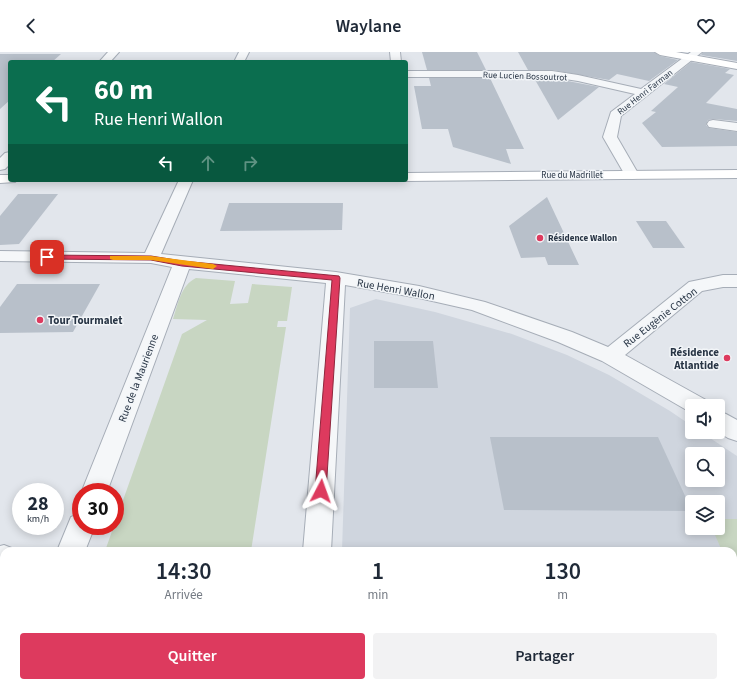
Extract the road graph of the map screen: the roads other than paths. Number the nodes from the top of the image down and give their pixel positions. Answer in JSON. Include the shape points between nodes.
{"nodes":[{"id":1,"x":114,"y":52,"type":"edge"},
{"id":2,"x":660,"y":52,"type":"edge"},
{"id":3,"x":693,"y":55,"type":"edge"},
{"id":4,"x":106,"y":60,"type":"edge"},
{"id":5,"x":737,"y":66,"type":"edge"},
{"id":6,"x":408,"y":74,"type":"edge"},
{"id":7,"x":643,"y":93,"type":"junction"},
{"id":8,"x":713,"y":124,"type":"dead end"},
{"id":9,"x":737,"y":127,"type":"edge"},
{"id":10,"x":8,"y":158,"type":"edge"},
{"id":11,"x":0,"y":166,"type":"edge"},
{"id":12,"x":737,"y":174,"type":"edge"},
{"id":13,"x":632,"y":175,"type":"junction"},
{"id":14,"x":408,"y":176,"type":"edge"},
{"id":15,"x":185,"y":182,"type":"edge"},
{"id":16,"x":0,"y":256,"type":"edge"},
{"id":17,"x":151,"y":258,"type":"junction"},
{"id":18,"x":182,"y":263,"type":"junction"},
{"id":19,"x":336,"y":278,"type":"junction"},
{"id":20,"x":737,"y":281,"type":"edge"},
{"id":21,"x":610,"y":356,"type":"junction"},
{"id":22,"x":688,"y":399,"type":"edge"},
{"id":23,"x":725,"y":424,"type":"edge"},
{"id":24,"x":737,"y":432,"type":"edge"},
{"id":25,"x":97,"y":483,"type":"edge"},
{"id":26,"x":77,"y":535,"type":"edge"},
{"id":27,"x":73,"y":547,"type":"edge"},
{"id":28,"x":317,"y":547,"type":"edge"}],
"edges":[{"from":1,"to":4,"type":"street"},
{"from":2,"to":3,"type":"street"},
{"from":3,"to":5,"type":"street"},
{"from":3,"to":7,"type":"street","name":"Rue Henri Farman"},
{"from":6,"to":7,"type":"street","name":"Rue Lucien Bossoutrot","via":[[552,74]]},
{"from":7,"to":13,"type":"street","name":"Rue Henri Farman","via":[[615,115],[610,137]]},
{"from":8,"to":9,"type":"street"},
{"from":10,"to":11,"type":"street"},
{"from":12,"to":13,"type":"street","name":"Rue du Madrillet"},
{"from":13,"to":14,"type":"street","name":"Rue du Madrillet"},
{"from":15,"to":17,"type":"street"},
{"from":16,"to":17,"type":"street","name":"Rue Henri Wallon"},
{"from":17,"to":18,"type":"street","name":"Rue Henri Wallon"},
{"from":18,"to":19,"type":"street","name":"Rue Henri Wallon"},
{"from":18,"to":25,"type":"street","name":"Rue de la Maurienne"},
{"from":19,"to":21,"type":"street","name":"Rue Henri Wallon","via":[[419,292],[478,306]]},
{"from":19,"to":28,"type":"street"},
{"from":20,"to":21,"type":"street","name":"Rue Eugènie Cotton","via":[[696,286]]},
{"from":21,"to":22,"type":"street","name":"Rue Henri Wallon"},
{"from":23,"to":24,"type":"street"},
{"from":26,"to":27,"type":"street"}]}
